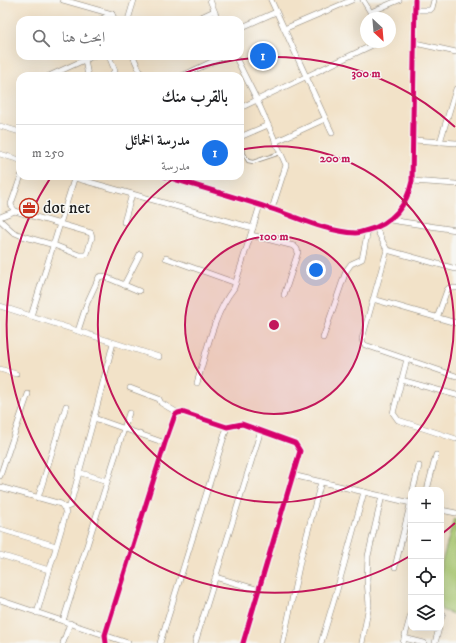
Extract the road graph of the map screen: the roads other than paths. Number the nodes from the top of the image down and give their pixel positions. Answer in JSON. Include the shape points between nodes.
{"nodes":[{"id":1,"x":63,"y":0,"type":"edge"},
{"id":2,"x":134,"y":0,"type":"edge"},
{"id":3,"x":210,"y":0,"type":"edge"},
{"id":4,"x":271,"y":0,"type":"edge"},
{"id":5,"x":352,"y":0,"type":"edge"},
{"id":6,"x":363,"y":0,"type":"edge"},
{"id":7,"x":399,"y":0,"type":"edge"},
{"id":8,"x":415,"y":0,"type":"edge"},
{"id":9,"x":434,"y":0,"type":"edge"},
{"id":10,"x":78,"y":2,"type":"edge"},
{"id":11,"x":343,"y":2,"type":"edge"},
{"id":12,"x":415,"y":10,"type":"junction"},
{"id":13,"x":214,"y":11,"type":"junction"},
{"id":14,"x":276,"y":12,"type":"junction"},
{"id":15,"x":371,"y":12,"type":"joint"},
{"id":16,"x":112,"y":14,"type":"joint"},
{"id":17,"x":108,"y":16,"type":"edge"},
{"id":18,"x":129,"y":16,"type":"edge"},
{"id":19,"x":203,"y":16,"type":"edge"},
{"id":20,"x":216,"y":16,"type":"edge"},
{"id":21,"x":244,"y":26,"type":"edge"},
{"id":22,"x":284,"y":30,"type":"junction"},
{"id":23,"x":415,"y":43,"type":"junction"},
{"id":24,"x":366,"y":48,"type":"edge"},
{"id":25,"x":456,"y":52,"type":"edge"},
{"id":26,"x":80,"y":60,"type":"edge"},
{"id":27,"x":84,"y":60,"type":"edge"},
{"id":28,"x":110,"y":60,"type":"edge"},
{"id":29,"x":135,"y":60,"type":"edge"},
{"id":30,"x":216,"y":60,"type":"edge"},
{"id":31,"x":237,"y":60,"type":"edge"},
{"id":32,"x":57,"y":72,"type":"edge"},
{"id":33,"x":87,"y":72,"type":"edge"},
{"id":34,"x":115,"y":72,"type":"edge"},
{"id":35,"x":140,"y":72,"type":"edge"},
{"id":36,"x":190,"y":72,"type":"edge"},
{"id":37,"x":243,"y":72,"type":"edge"},
{"id":38,"x":244,"y":74,"type":"edge"},
{"id":39,"x":306,"y":77,"type":"junction"},
{"id":40,"x":456,"y":89,"type":"edge"},
{"id":41,"x":257,"y":100,"type":"junction"},
{"id":42,"x":244,"y":106,"type":"edge"},
{"id":43,"x":325,"y":119,"type":"junction"},
{"id":44,"x":268,"y":125,"type":"junction"},
{"id":45,"x":0,"y":126,"type":"edge"},
{"id":46,"x":16,"y":131,"type":"edge"},
{"id":47,"x":332,"y":133,"type":"dead end"},
{"id":48,"x":244,"y":135,"type":"edge"},
{"id":49,"x":414,"y":140,"type":"junction"},
{"id":50,"x":275,"y":142,"type":"junction"},
{"id":51,"x":440,"y":142,"type":"junction"},
{"id":52,"x":456,"y":143,"type":"edge"},
{"id":53,"x":280,"y":152,"type":"junction"},
{"id":54,"x":0,"y":154,"type":"edge"},
{"id":55,"x":244,"y":154,"type":"edge"},
{"id":56,"x":16,"y":159,"type":"edge"},
{"id":57,"x":20,"y":180,"type":"edge"},
{"id":58,"x":73,"y":180,"type":"edge"},
{"id":59,"x":84,"y":180,"type":"edge"},
{"id":60,"x":177,"y":180,"type":"edge"},
{"id":61,"x":412,"y":181,"type":"junction"},
{"id":62,"x":456,"y":184,"type":"edge"},
{"id":63,"x":132,"y":194,"type":"junction"},
{"id":64,"x":260,"y":205,"type":"junction"},
{"id":65,"x":272,"y":209,"type":"junction"},
{"id":66,"x":15,"y":210,"type":"junction"},
{"id":67,"x":0,"y":217,"type":"edge"},
{"id":68,"x":0,"y":220,"type":"edge"},
{"id":69,"x":390,"y":220,"type":"junction"},
{"id":70,"x":124,"y":222,"type":"dead end"},
{"id":71,"x":61,"y":224,"type":"junction"},
{"id":72,"x":253,"y":228,"type":"junction"},
{"id":73,"x":376,"y":228,"type":"junction"},
{"id":74,"x":368,"y":230,"type":"junction"},
{"id":75,"x":456,"y":230,"type":"edge"},
{"id":76,"x":251,"y":235,"type":"junction"},
{"id":77,"x":54,"y":245,"type":"junction"},
{"id":78,"x":387,"y":250,"type":"junction"},
{"id":79,"x":140,"y":254,"type":"dead end"},
{"id":80,"x":166,"y":258,"type":"dead end"},
{"id":81,"x":456,"y":268,"type":"edge"},
{"id":82,"x":236,"y":283,"type":"junction"},
{"id":83,"x":124,"y":285,"type":"junction"},
{"id":84,"x":456,"y":288,"type":"edge"},
{"id":85,"x":139,"y":291,"type":"dead end"},
{"id":86,"x":284,"y":295,"type":"dead end"},
{"id":87,"x":373,"y":299,"type":"junction"},
{"id":88,"x":0,"y":306,"type":"edge"},
{"id":89,"x":31,"y":316,"type":"junction"},
{"id":90,"x":437,"y":318,"type":"junction"},
{"id":91,"x":456,"y":324,"type":"edge"},
{"id":92,"x":78,"y":331,"type":"junction"},
{"id":93,"x":324,"y":338,"type":"dead end"},
{"id":94,"x":113,"y":343,"type":"junction"},
{"id":95,"x":158,"y":357,"type":"dead end"},
{"id":96,"x":406,"y":359,"type":"junction"},
{"id":97,"x":0,"y":369,"type":"edge"},
{"id":98,"x":16,"y":374,"type":"dead end"},
{"id":99,"x":456,"y":376,"type":"edge"},
{"id":100,"x":401,"y":380,"type":"junction"},
{"id":101,"x":197,"y":383,"type":"dead end"},
{"id":102,"x":130,"y":388,"type":"dead end"},
{"id":103,"x":28,"y":394,"type":"dead end"},
{"id":104,"x":456,"y":395,"type":"edge"},
{"id":105,"x":66,"y":406,"type":"dead end"},
{"id":106,"x":129,"y":412,"type":"dead end"},
{"id":107,"x":178,"y":413,"type":"junction"},
{"id":108,"x":94,"y":418,"type":"junction"},
{"id":109,"x":227,"y":427,"type":"junction"},
{"id":110,"x":124,"y":429,"type":"junction"},
{"id":111,"x":261,"y":430,"type":"junction"},
{"id":112,"x":456,"y":439,"type":"edge"},
{"id":113,"x":165,"y":443,"type":"junction"},
{"id":114,"x":436,"y":455,"type":"dead end"},
{"id":115,"x":419,"y":466,"type":"dead end"},
{"id":116,"x":78,"y":472,"type":"junction"},
{"id":117,"x":292,"y":475,"type":"junction"},
{"id":118,"x":0,"y":476,"type":"edge"},
{"id":119,"x":107,"y":481,"type":"junction"},
{"id":120,"x":321,"y":482,"type":"junction"},
{"id":121,"x":0,"y":487,"type":"edge"},
{"id":122,"x":414,"y":487,"type":"edge"},
{"id":123,"x":428,"y":487,"type":"edge"},
{"id":124,"x":364,"y":492,"type":"junction"},
{"id":125,"x":382,"y":496,"type":"junction"},
{"id":126,"x":38,"y":498,"type":"junction"},
{"id":127,"x":408,"y":501,"type":"edge"},
{"id":128,"x":64,"y":508,"type":"junction"},
{"id":129,"x":444,"y":511,"type":"edge"},
{"id":130,"x":456,"y":513,"type":"edge"},
{"id":131,"x":408,"y":514,"type":"edge"},
{"id":132,"x":0,"y":529,"type":"edge"},
{"id":133,"x":56,"y":546,"type":"junction"},
{"id":134,"x":0,"y":555,"type":"edge"},
{"id":135,"x":395,"y":567,"type":"dead end"},
{"id":136,"x":49,"y":570,"type":"junction"},
{"id":137,"x":215,"y":577,"type":"junction"},
{"id":138,"x":259,"y":590,"type":"junction"},
{"id":139,"x":0,"y":600,"type":"edge"},
{"id":140,"x":37,"y":613,"type":"junction"},
{"id":141,"x":64,"y":621,"type":"junction"},
{"id":142,"x":70,"y":623,"type":"junction"},
{"id":143,"x":408,"y":625,"type":"edge"},
{"id":144,"x":438,"y":631,"type":"edge"},
{"id":145,"x":105,"y":635,"type":"junction"},
{"id":146,"x":404,"y":640,"type":"edge"},
{"id":147,"x":63,"y":643,"type":"edge"},
{"id":148,"x":106,"y":643,"type":"edge"},
{"id":149,"x":128,"y":643,"type":"edge"},
{"id":150,"x":160,"y":643,"type":"edge"},
{"id":151,"x":195,"y":643,"type":"edge"},
{"id":152,"x":243,"y":643,"type":"edge"},
{"id":153,"x":282,"y":643,"type":"edge"},
{"id":154,"x":320,"y":643,"type":"edge"},
{"id":155,"x":362,"y":643,"type":"edge"},
{"id":156,"x":424,"y":643,"type":"edge"},
{"id":157,"x":435,"y":643,"type":"edge"}],
"edges":[{"from":1,"to":10,"type":"street"},
{"from":2,"to":18,"type":"street"},
{"from":3,"to":13,"type":"street"},
{"from":4,"to":14,"type":"street"},
{"from":5,"to":11,"type":"street"},
{"from":6,"to":15,"type":"street"},
{"from":7,"to":15,"type":"street"},
{"from":8,"to":12,"type":"street"},
{"from":9,"to":12,"type":"street","via":[[430,10]]},
{"from":10,"to":16,"type":"street"},
{"from":11,"to":22,"type":"street"},
{"from":12,"to":23,"type":"street"},
{"from":13,"to":19,"type":"street"},
{"from":13,"to":20,"type":"street"},
{"from":14,"to":21,"type":"street"},
{"from":14,"to":22,"type":"street"},
{"from":16,"to":17,"type":"street"},
{"from":22,"to":39,"type":"street"},
{"from":23,"to":25,"type":"street"},
{"from":23,"to":49,"type":"street"},
{"from":24,"to":39,"type":"street"},
{"from":26,"to":32,"type":"street"},
{"from":27,"to":33,"type":"street"},
{"from":28,"to":34,"type":"street"},
{"from":29,"to":35,"type":"street"},
{"from":30,"to":36,"type":"street"},
{"from":31,"to":37,"type":"street"},
{"from":38,"to":41,"type":"street"},
{"from":39,"to":41,"type":"street"},
{"from":39,"to":43,"type":"street"},
{"from":40,"to":51,"type":"street"},
{"from":41,"to":42,"type":"street"},
{"from":41,"to":44,"type":"street"},
{"from":43,"to":47,"type":"street"},
{"from":43,"to":50,"type":"street"},
{"from":44,"to":48,"type":"street"},
{"from":44,"to":50,"type":"street"},
{"from":45,"to":46,"type":"street"},
{"from":49,"to":51,"type":"street"},
{"from":49,"to":61,"type":"street"},
{"from":50,"to":53,"type":"street"},
{"from":51,"to":52,"type":"street"},
{"from":53,"to":55,"type":"lane","via":[[253,162],[248,161]]},
{"from":53,"to":65,"type":"street","via":[[286,166]]},
{"from":54,"to":56,"type":"street"},
{"from":57,"to":66,"type":"street","via":[[11,204]]},
{"from":58,"to":71,"type":"street"},
{"from":59,"to":63,"type":"street"},
{"from":60,"to":64,"type":"street"},
{"from":61,"to":62,"type":"street"},
{"from":61,"to":69,"type":"street","via":[[410,194]]},
{"from":63,"to":70,"type":"street"},
{"from":63,"to":72,"type":"street"},
{"from":64,"to":65,"type":"street"},
{"from":64,"to":72,"type":"street"},
{"from":65,"to":74,"type":"street","via":[[328,228],[357,233]]},
{"from":66,"to":67,"type":"street"},
{"from":66,"to":71,"type":"street"},
{"from":68,"to":77,"type":"street","via":[[13,232]]},
{"from":69,"to":73,"type":"street"},
{"from":69,"to":75,"type":"street"},
{"from":71,"to":77,"type":"street"},
{"from":71,"to":77,"type":"street","via":[[91,233],[87,254],[79,255]]},
{"from":72,"to":76,"type":"street"},
{"from":73,"to":74,"type":"street"},
{"from":73,"to":78,"type":"street"},
{"from":74,"to":93,"type":"street","via":[[362,259],[351,264],[346,271]]},
{"from":76,"to":82,"type":"street"},
{"from":76,"to":86,"type":"street","via":[[297,249]]},
{"from":77,"to":89,"type":"street"},
{"from":78,"to":81,"type":"street"},
{"from":78,"to":87,"type":"street"},
{"from":79,"to":83,"type":"street"},
{"from":80,"to":82,"type":"street"},
{"from":82,"to":101,"type":"street","via":[[213,330]]},
{"from":83,"to":85,"type":"street"},
{"from":83,"to":92,"type":"street","via":[[103,276],[99,277]]},
{"from":84,"to":90,"type":"street","via":[[447,290]]},
{"from":87,"to":90,"type":"street"},
{"from":87,"to":96,"type":"street","via":[[363,343]]},
{"from":88,"to":89,"type":"street"},
{"from":89,"to":92,"type":"street"},
{"from":90,"to":91,"type":"street"},
{"from":92,"to":94,"type":"street"},
{"from":94,"to":95,"type":"street"},
{"from":94,"to":108,"type":"street"},
{"from":96,"to":99,"type":"street"},
{"from":96,"to":100,"type":"street"},
{"from":97,"to":98,"type":"street"},
{"from":100,"to":104,"type":"street"},
{"from":100,"to":112,"type":"street","via":[[393,413],[398,420]]},
{"from":102,"to":107,"type":"street","via":[[159,399],[161,403]]},
{"from":103,"to":118,"type":"street"},
{"from":105,"to":126,"type":"street"},
{"from":106,"to":110,"type":"street"},
{"from":107,"to":109,"type":"street","via":[[182,412]]},
{"from":107,"to":113,"type":"street"},
{"from":108,"to":110,"type":"street"},
{"from":108,"to":116,"type":"street"},
{"from":109,"to":111,"type":"street","via":[[242,424]]},
{"from":109,"to":150,"type":"street"},
{"from":110,"to":113,"type":"street"},
{"from":110,"to":119,"type":"street"},
{"from":111,"to":117,"type":"street","via":[[298,446],[300,451]]},
{"from":111,"to":137,"type":"street"},
{"from":113,"to":145,"type":"street"},
{"from":114,"to":123,"type":"street"},
{"from":115,"to":122,"type":"street"},
{"from":116,"to":119,"type":"street"},
{"from":116,"to":128,"type":"street","via":[[70,506]]},
{"from":117,"to":120,"type":"street"},
{"from":117,"to":138,"type":"street"},
{"from":119,"to":141,"type":"street"},
{"from":120,"to":124,"type":"street"},
{"from":120,"to":153,"type":"street"},
{"from":121,"to":126,"type":"street"},
{"from":124,"to":125,"type":"street"},
{"from":124,"to":154,"type":"street"},
{"from":125,"to":127,"type":"street"},
{"from":125,"to":155,"type":"street","via":[[368,556],[369,605]]},
{"from":126,"to":128,"type":"street","via":[[61,504]]},
{"from":128,"to":133,"type":"street","via":[[66,513]]},
{"from":129,"to":130,"type":"street"},
{"from":131,"to":135,"type":"street"},
{"from":132,"to":133,"type":"street"},
{"from":133,"to":136,"type":"street"},
{"from":134,"to":136,"type":"street"},
{"from":136,"to":140,"type":"street"},
{"from":137,"to":138,"type":"street"},
{"from":137,"to":151,"type":"street"},
{"from":138,"to":152,"type":"street"},
{"from":139,"to":140,"type":"street"},
{"from":140,"to":141,"type":"street"},
{"from":141,"to":142,"type":"street"},
{"from":142,"to":145,"type":"street"},
{"from":142,"to":147,"type":"street"},
{"from":143,"to":146,"type":"street"},
{"from":144,"to":157,"type":"street"},
{"from":145,"to":148,"type":"street"},
{"from":145,"to":149,"type":"street"},
{"from":146,"to":156,"type":"street"}]}
